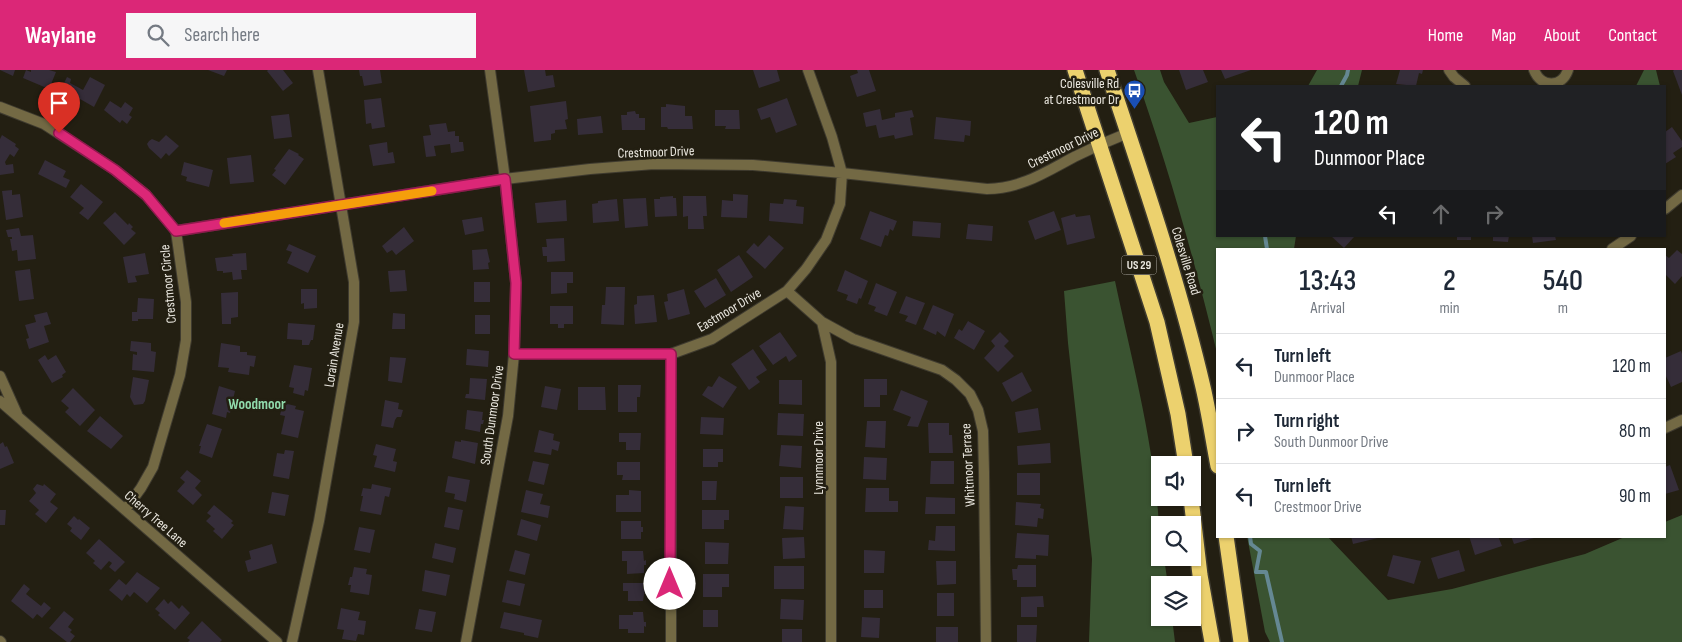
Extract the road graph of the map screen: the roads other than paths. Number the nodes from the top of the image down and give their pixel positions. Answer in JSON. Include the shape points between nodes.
{"nodes":[{"id":1,"x":318,"y":70,"type":"edge"},
{"id":2,"x":490,"y":70,"type":"edge"},
{"id":3,"x":808,"y":70,"type":"edge"},
{"id":4,"x":1075,"y":70,"type":"edge"},
{"id":5,"x":1107,"y":70,"type":"edge"},
{"id":6,"x":1449,"y":70,"type":"edge"},
{"id":7,"x":1534,"y":70,"type":"edge"},
{"id":8,"x":1568,"y":70,"type":"edge"},
{"id":9,"x":1538,"y":84,"type":"edge"},
{"id":10,"x":1464,"y":85,"type":"edge"},
{"id":11,"x":0,"y":107,"type":"edge"},
{"id":12,"x":1128,"y":133,"type":"junction"},
{"id":13,"x":1100,"y":144,"type":"junction"},
{"id":14,"x":842,"y":173,"type":"junction"},
{"id":15,"x":505,"y":179,"type":"junction"},
{"id":16,"x":1682,"y":195,"type":"edge"},
{"id":17,"x":341,"y":206,"type":"junction"},
{"id":18,"x":1666,"y":208,"type":"edge"},
{"id":19,"x":176,"y":231,"type":"junction"},
{"id":20,"x":1630,"y":237,"type":"edge"},
{"id":21,"x":1613,"y":248,"type":"edge"},
{"id":22,"x":786,"y":291,"type":"junction"},
{"id":23,"x":822,"y":322,"type":"junction"},
{"id":24,"x":514,"y":354,"type":"junction"},
{"id":25,"x":671,"y":354,"type":"junction"},
{"id":26,"x":0,"y":376,"type":"edge"},
{"id":27,"x":0,"y":401,"type":"edge"},
{"id":28,"x":19,"y":417,"type":"junction"},
{"id":29,"x":1682,"y":420,"type":"edge"},
{"id":30,"x":1666,"y":428,"type":"edge"},
{"id":31,"x":1216,"y":455,"type":"edge"},
{"id":32,"x":1185,"y":456,"type":"edge"},
{"id":33,"x":1192,"y":506,"type":"edge"},
{"id":34,"x":125,"y":510,"type":"junction"},
{"id":35,"x":1226,"y":538,"type":"edge"},
{"id":36,"x":277,"y":642,"type":"edge"},
{"id":37,"x":292,"y":642,"type":"edge"},
{"id":38,"x":466,"y":642,"type":"edge"},
{"id":39,"x":670,"y":642,"type":"edge"},
{"id":40,"x":831,"y":642,"type":"edge"},
{"id":41,"x":986,"y":642,"type":"edge"},
{"id":42,"x":1212,"y":642,"type":"edge"},
{"id":43,"x":1242,"y":642,"type":"edge"}],
"edges":[{"from":1,"to":17,"type":"street","name":"Lorain Avenue"},
{"from":2,"to":15,"type":"street","name":"South Dunmoor Drive"},
{"from":3,"to":14,"type":"street","name":"Eastmoor Drive"},
{"from":4,"to":13,"type":"highway","number":"US 29"},
{"from":5,"to":12,"type":"highway","name":"Colesville Road","number":"US 29"},
{"from":6,"to":10,"type":"street"},
{"from":7,"to":9,"type":"street"},
{"from":8,"to":9,"type":"street","via":[[1557,83]]},
{"from":11,"to":19,"type":"street","name":"Crestmoor Circle","via":[[44,124],[115,170],[146,195]]},
{"from":12,"to":13,"type":"street","name":"Crestmoor Drive"},
{"from":12,"to":31,"type":"highway","name":"Colesville Road","number":"US 29","via":[[1183,307],[1204,389]]},
{"from":13,"to":14,"type":"street","name":"Crestmoor Drive","via":[[1024,183],[1005,189]]},
{"from":13,"to":32,"type":"highway","number":"US 29","via":[[1157,322]]},
{"from":14,"to":15,"type":"street","name":"Crestmoor Drive","via":[[753,165],[654,164]]},
{"from":14,"to":22,"type":"street","name":"Eastmoor Drive","via":[[840,204],[826,240]]},
{"from":15,"to":17,"type":"street","name":"Crestmoor Drive"},
{"from":15,"to":24,"type":"street","name":"South Dunmoor Drive","via":[[516,283]]},
{"from":16,"to":18,"type":"street"},
{"from":17,"to":19,"type":"street","name":"Crestmoor Drive"},
{"from":17,"to":37,"type":"street","name":"Lorain Avenue","via":[[354,282],[354,322],[319,521]]},
{"from":19,"to":34,"type":"street","name":"Crestmoor Circle","via":[[186,302],[186,340],[180,375],[153,467]]},
{"from":20,"to":21,"type":"street"},
{"from":22,"to":23,"type":"street"},
{"from":22,"to":25,"type":"street","name":"Eastmoor Drive","via":[[712,339]]},
{"from":23,"to":40,"type":"street","name":"Lynnmoor Drive","via":[[832,362]]},
{"from":23,"to":41,"type":"street","name":"Whitmoor Terrace","via":[[853,339],[942,370],[970,394],[978,410],[982,431]]},
{"from":24,"to":25,"type":"street"},
{"from":24,"to":38,"type":"street","name":"South Dunmoor Drive","via":[[508,416]]},
{"from":25,"to":39,"type":"street"},
{"from":26,"to":28,"type":"street","name":"Cherry Tree Lane"},
{"from":27,"to":28,"type":"street","name":"Cherry Tree Lane"},
{"from":28,"to":34,"type":"street","name":"Cherry Tree Lane"},
{"from":29,"to":30,"type":"street"},
{"from":33,"to":42,"type":"highway"},
{"from":34,"to":36,"type":"street","name":"Cherry Tree Lane"},
{"from":35,"to":43,"type":"highway"}]}
